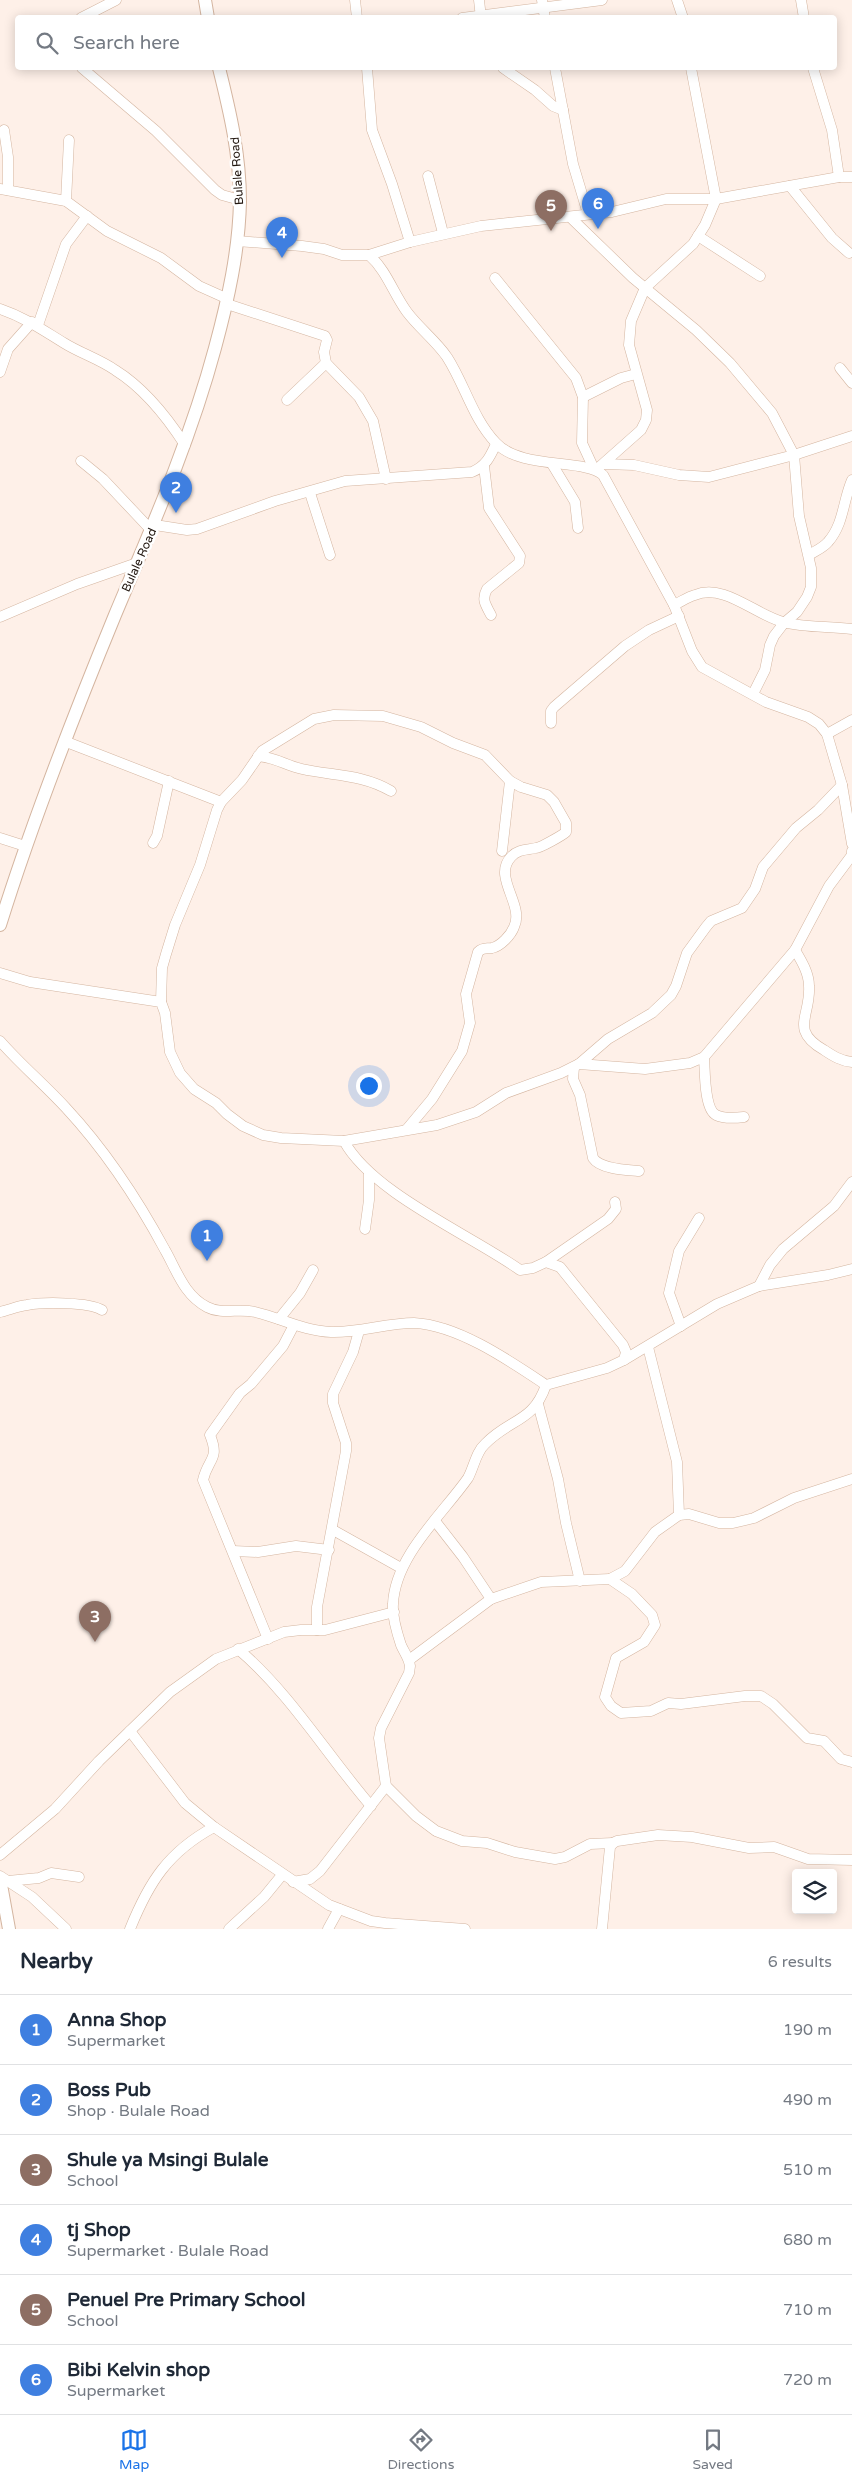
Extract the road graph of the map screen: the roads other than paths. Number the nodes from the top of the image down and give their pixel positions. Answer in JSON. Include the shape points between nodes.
{"nodes":[{"id":1,"x":116,"y":0,"type":"edge"},
{"id":2,"x":205,"y":0,"type":"edge"},
{"id":3,"x":354,"y":0,"type":"edge"},
{"id":4,"x":479,"y":0,"type":"edge"},
{"id":5,"x":602,"y":0,"type":"edge"},
{"id":6,"x":677,"y":0,"type":"edge"},
{"id":7,"x":801,"y":0,"type":"edge"},
{"id":8,"x":544,"y":8,"type":"edge"},
{"id":9,"x":87,"y":15,"type":"edge"},
{"id":10,"x":208,"y":15,"type":"edge"},
{"id":11,"x":356,"y":15,"type":"edge"},
{"id":12,"x":480,"y":15,"type":"edge"},
{"id":13,"x":488,"y":15,"type":"edge"},
{"id":14,"x":682,"y":15,"type":"edge"},
{"id":15,"x":804,"y":15,"type":"edge"},
{"id":16,"x":84,"y":70,"type":"edge"},
{"id":17,"x":220,"y":70,"type":"edge"},
{"id":18,"x":367,"y":70,"type":"edge"},
{"id":19,"x":506,"y":70,"type":"edge"},
{"id":20,"x":555,"y":70,"type":"edge"},
{"id":21,"x":691,"y":70,"type":"edge"},
{"id":22,"x":814,"y":70,"type":"edge"},
{"id":23,"x":563,"y":110,"type":"junction"},
{"id":24,"x":4,"y":130,"type":"dead end"},
{"id":25,"x":69,"y":140,"type":"dead end"},
{"id":26,"x":428,"y":176,"type":"dead end"},
{"id":27,"x":839,"y":177,"type":"junction"},
{"id":28,"x":852,"y":177,"type":"edge"},
{"id":29,"x":790,"y":186,"type":"junction"},
{"id":30,"x":4,"y":189,"type":"edge"},
{"id":31,"x":716,"y":199,"type":"junction"},
{"id":32,"x":240,"y":200,"type":"junction"},
{"id":33,"x":66,"y":201,"type":"junction"},
{"id":34,"x":588,"y":214,"type":"junction"},
{"id":35,"x":87,"y":216,"type":"junction"},
{"id":36,"x":570,"y":217,"type":"junction"},
{"id":37,"x":443,"y":233,"type":"junction"},
{"id":38,"x":698,"y":236,"type":"junction"},
{"id":39,"x":237,"y":241,"type":"junction"},
{"id":40,"x":410,"y":242,"type":"junction"},
{"id":41,"x":848,"y":253,"type":"dead end"},
{"id":42,"x":369,"y":255,"type":"junction"},
{"id":43,"x":760,"y":276,"type":"dead end"},
{"id":44,"x":495,"y":278,"type":"dead end"},
{"id":45,"x":646,"y":288,"type":"junction"},
{"id":46,"x":227,"y":302,"type":"junction"},
{"id":47,"x":0,"y":309,"type":"edge"},
{"id":48,"x":35,"y":323,"type":"junction"},
{"id":49,"x":326,"y":363,"type":"junction"},
{"id":50,"x":840,"y":368,"type":"dead end"},
{"id":51,"x":0,"y":372,"type":"edge"},
{"id":52,"x":636,"y":374,"type":"junction"},
{"id":53,"x":852,"y":383,"type":"edge"},
{"id":54,"x":583,"y":397,"type":"junction"},
{"id":55,"x":287,"y":400,"type":"dead end"},
{"id":56,"x":852,"y":436,"type":"edge"},
{"id":57,"x":496,"y":444,"type":"junction"},
{"id":58,"x":185,"y":445,"type":"junction"},
{"id":59,"x":794,"y":455,"type":"junction"},
{"id":60,"x":80,"y":462,"type":"dead end"},
{"id":61,"x":552,"y":464,"type":"junction"},
{"id":62,"x":484,"y":466,"type":"junction"},
{"id":63,"x":598,"y":468,"type":"junction"},
{"id":64,"x":386,"y":479,"type":"junction"},
{"id":65,"x":852,"y":480,"type":"edge"},
{"id":66,"x":310,"y":493,"type":"junction"},
{"id":67,"x":153,"y":528,"type":"junction"},
{"id":68,"x":578,"y":528,"type":"dead end"},
{"id":69,"x":330,"y":555,"type":"dead end"},
{"id":70,"x":809,"y":555,"type":"junction"},
{"id":71,"x":137,"y":563,"type":"junction"},
{"id":72,"x":0,"y":603,"type":"edge"},
{"id":73,"x":674,"y":605,"type":"junction"},
{"id":74,"x":4,"y":614,"type":"edge"},
{"id":75,"x":491,"y":615,"type":"dead end"},
{"id":76,"x":679,"y":616,"type":"junction"},
{"id":77,"x":784,"y":622,"type":"junction"},
{"id":78,"x":852,"y":629,"type":"edge"},
{"id":79,"x":753,"y":694,"type":"junction"},
{"id":80,"x":852,"y":720,"type":"edge"},
{"id":81,"x":551,"y":723,"type":"dead end"},
{"id":82,"x":827,"y":734,"type":"junction"},
{"id":83,"x":64,"y":741,"type":"junction"},
{"id":84,"x":258,"y":756,"type":"junction"},
{"id":85,"x":168,"y":781,"type":"junction"},
{"id":86,"x":510,"y":781,"type":"junction"},
{"id":87,"x":842,"y":786,"type":"junction"},
{"id":88,"x":391,"y":791,"type":"dead end"},
{"id":89,"x":221,"y":802,"type":"junction"},
{"id":90,"x":0,"y":838,"type":"edge"},
{"id":91,"x":153,"y":843,"type":"dead end"},
{"id":92,"x":852,"y":844,"type":"edge"},
{"id":93,"x":25,"y":846,"type":"junction"},
{"id":94,"x":502,"y":851,"type":"dead end"},
{"id":95,"x":852,"y":851,"type":"edge"},
{"id":96,"x":0,"y":925,"type":"edge"},
{"id":97,"x":795,"y":950,"type":"junction"},
{"id":98,"x":0,"y":973,"type":"edge"},
{"id":99,"x":161,"y":1002,"type":"junction"},
{"id":100,"x":0,"y":1041,"type":"edge"},
{"id":101,"x":704,"y":1057,"type":"junction"},
{"id":102,"x":852,"y":1062,"type":"edge"},
{"id":103,"x":577,"y":1066,"type":"junction"},
{"id":104,"x":564,"y":1072,"type":"junction"},
{"id":105,"x":573,"y":1079,"type":"junction"},
{"id":106,"x":744,"y":1117,"type":"dead end"},
{"id":107,"x":407,"y":1129,"type":"junction"},
{"id":108,"x":344,"y":1141,"type":"junction"},
{"id":109,"x":639,"y":1171,"type":"dead end"},
{"id":110,"x":369,"y":1173,"type":"junction"},
{"id":111,"x":852,"y":1182,"type":"edge"},
{"id":112,"x":615,"y":1202,"type":"dead end"},
{"id":113,"x":699,"y":1218,"type":"dead end"},
{"id":114,"x":365,"y":1229,"type":"dead end"},
{"id":115,"x":546,"y":1262,"type":"junction"},
{"id":116,"x":852,"y":1268,"type":"edge"},
{"id":117,"x":314,"y":1270,"type":"dead end"},
{"id":118,"x":759,"y":1286,"type":"junction"},
{"id":119,"x":102,"y":1310,"type":"dead end"},
{"id":120,"x":0,"y":1312,"type":"edge"},
{"id":121,"x":280,"y":1319,"type":"junction"},
{"id":122,"x":294,"y":1324,"type":"junction"},
{"id":123,"x":680,"y":1326,"type":"junction"},
{"id":124,"x":358,"y":1331,"type":"junction"},
{"id":125,"x":648,"y":1347,"type":"junction"},
{"id":126,"x":624,"y":1360,"type":"junction"},
{"id":127,"x":546,"y":1385,"type":"junction"},
{"id":128,"x":538,"y":1404,"type":"junction"},
{"id":129,"x":852,"y":1479,"type":"edge"},
{"id":130,"x":679,"y":1515,"type":"junction"},
{"id":131,"x":435,"y":1521,"type":"junction"},
{"id":132,"x":333,"y":1530,"type":"junction"},
{"id":133,"x":329,"y":1550,"type":"junction"},
{"id":134,"x":233,"y":1551,"type":"junction"},
{"id":135,"x":401,"y":1568,"type":"junction"},
{"id":136,"x":610,"y":1579,"type":"junction"},
{"id":137,"x":580,"y":1581,"type":"junction"},
{"id":138,"x":492,"y":1599,"type":"junction"},
{"id":139,"x":394,"y":1612,"type":"junction"},
{"id":140,"x":317,"y":1630,"type":"junction"},
{"id":141,"x":268,"y":1639,"type":"junction"},
{"id":142,"x":238,"y":1649,"type":"junction"},
{"id":143,"x":409,"y":1660,"type":"junction"},
{"id":144,"x":130,"y":1731,"type":"junction"},
{"id":145,"x":852,"y":1762,"type":"edge"},
{"id":146,"x":386,"y":1786,"type":"junction"},
{"id":147,"x":371,"y":1806,"type":"junction"},
{"id":148,"x":214,"y":1827,"type":"junction"},
{"id":149,"x":613,"y":1843,"type":"junction"},
{"id":150,"x":0,"y":1855,"type":"edge"},
{"id":151,"x":852,"y":1860,"type":"edge"},
{"id":152,"x":282,"y":1875,"type":"junction"},
{"id":153,"x":79,"y":1877,"type":"dead end"},
{"id":154,"x":3,"y":1879,"type":"edge"},
{"id":155,"x":293,"y":1882,"type":"junction"},
{"id":156,"x":339,"y":1909,"type":"junction"},
{"id":157,"x":429,"y":1928,"type":"edge"},
{"id":158,"x":9,"y":1929,"type":"edge"},
{"id":159,"x":66,"y":1929,"type":"edge"},
{"id":160,"x":130,"y":1929,"type":"edge"},
{"id":161,"x":229,"y":1929,"type":"edge"},
{"id":162,"x":328,"y":1929,"type":"edge"},
{"id":163,"x":465,"y":1929,"type":"edge"},
{"id":164,"x":602,"y":1929,"type":"edge"}],
"edges":[{"from":1,"to":9,"type":"street"},
{"from":2,"to":10,"type":"street"},
{"from":3,"to":11,"type":"street"},
{"from":4,"to":12,"type":"street"},
{"from":5,"to":8,"type":"street"},
{"from":6,"to":14,"type":"street"},
{"from":7,"to":15,"type":"street"},
{"from":8,"to":13,"type":"street"},
{"from":16,"to":32,"type":"street","via":[[156,131],[215,190]]},
{"from":17,"to":32,"type":"street","name":"Bulale Road","via":[[232,120]]},
{"from":18,"to":40,"type":"street","via":[[372,130]]},
{"from":19,"to":23,"type":"street"},
{"from":20,"to":23,"type":"street"},
{"from":21,"to":31,"type":"street"},
{"from":22,"to":27,"type":"street","via":[[832,130]]},
{"from":23,"to":34,"type":"street","via":[[573,164]]},
{"from":24,"to":30,"type":"street","via":[[7,150]]},
{"from":25,"to":33,"type":"street"},
{"from":26,"to":37,"type":"street"},
{"from":27,"to":28,"type":"street"},
{"from":27,"to":29,"type":"street"},
{"from":29,"to":31,"type":"street"},
{"from":29,"to":41,"type":"street"},
{"from":30,"to":33,"type":"street"},
{"from":31,"to":34,"type":"street","via":[[666,200]]},
{"from":31,"to":38,"type":"street"},
{"from":32,"to":39,"type":"street","name":"Bulale Road"},
{"from":33,"to":35,"type":"street"},
{"from":34,"to":36,"type":"street"},
{"from":35,"to":46,"type":"street","via":[[107,231],[161,258]]},
{"from":35,"to":48,"type":"street","via":[[66,244]]},
{"from":36,"to":37,"type":"street"},
{"from":36,"to":45,"type":"street"},
{"from":37,"to":40,"type":"street"},
{"from":38,"to":43,"type":"street"},
{"from":38,"to":45,"type":"street"},
{"from":39,"to":42,"type":"street","via":[[302,246],[342,255]]},
{"from":39,"to":46,"type":"street","name":"Bulale Road"},
{"from":40,"to":42,"type":"street"},
{"from":42,"to":57,"type":"street","via":[[380,265],[406,310],[447,357]]},
{"from":44,"to":54,"type":"street","via":[[576,378]]},
{"from":45,"to":52,"type":"street","via":[[634,310],[628,334]]},
{"from":45,"to":59,"type":"street","via":[[730,363],[772,413]]},
{"from":46,"to":49,"type":"street","via":[[324,336],[327,340]]},
{"from":46,"to":58,"type":"street","name":"Bulale Road"},
{"from":47,"to":48,"type":"street"},
{"from":48,"to":51,"type":"street","via":[[8,349]]},
{"from":48,"to":58,"type":"street","via":[[63,343],[122,375],[170,422]]},
{"from":49,"to":55,"type":"street"},
{"from":49,"to":64,"type":"street","via":[[359,397],[373,421]]},
{"from":50,"to":53,"type":"street"},
{"from":52,"to":54,"type":"street"},
{"from":52,"to":63,"type":"street","via":[[647,410],[646,420],[636,435]]},
{"from":54,"to":63,"type":"street","via":[[582,443]]},
{"from":56,"to":59,"type":"street"},
{"from":57,"to":61,"type":"street","via":[[507,452]]},
{"from":57,"to":62,"type":"street"},
{"from":58,"to":67,"type":"street","name":"Bulale Road"},
{"from":59,"to":63,"type":"street","via":[[709,477],[634,466]]},
{"from":59,"to":70,"type":"street","via":[[799,516]]},
{"from":60,"to":67,"type":"street","via":[[103,479]]},
{"from":61,"to":63,"type":"street"},
{"from":61,"to":68,"type":"street","via":[[575,502]]},
{"from":62,"to":64,"type":"street","via":[[459,474]]},
{"from":62,"to":75,"type":"street","via":[[490,508],[520,556],[519,563],[484,595],[483,600]]},
{"from":63,"to":73,"type":"street"},
{"from":64,"to":66,"type":"street","via":[[357,479]]},
{"from":65,"to":70,"type":"street","via":[[844,512],[833,535],[828,543]]},
{"from":66,"to":67,"type":"street","via":[[275,501],[197,529]]},
{"from":66,"to":69,"type":"street"},
{"from":67,"to":71,"type":"street","name":"Bulale Road"},
{"from":70,"to":77,"type":"street","via":[[812,576],[807,598]]},
{"from":71,"to":74,"type":"street"},
{"from":71,"to":83,"type":"street","name":"Bulale Road"},
{"from":72,"to":74,"type":"street"},
{"from":73,"to":76,"type":"street"},
{"from":73,"to":77,"type":"street","via":[[695,594],[719,592]]},
{"from":76,"to":79,"type":"street","via":[[692,651],[702,667]]},
{"from":76,"to":81,"type":"street","via":[[648,630],[625,646],[554,707]]},
{"from":77,"to":78,"type":"street"},
{"from":77,"to":79,"type":"street","via":[[770,645],[765,670]]},
{"from":79,"to":82,"type":"street","via":[[808,717]]},
{"from":80,"to":82,"type":"street"},
{"from":82,"to":87,"type":"street"},
{"from":83,"to":85,"type":"street"},
{"from":83,"to":93,"type":"street","name":"Bulale Road"},
{"from":84,"to":86,"type":"street","via":[[267,746],[314,719],[334,715],[383,716],[421,726],[484,755]]},
{"from":84,"to":88,"type":"street","via":[[278,759],[304,770],[359,777]]},
{"from":84,"to":89,"type":"street","via":[[242,780]]},
{"from":85,"to":89,"type":"street"},
{"from":85,"to":91,"type":"street"},
{"from":86,"to":94,"type":"street"},
{"from":86,"to":107,"type":"street","via":[[554,802],[566,823],[566,832],[537,848],[516,853],[507,862],[505,871],[516,913],[514,928],[499,945],[478,952],[466,994],[470,1023],[462,1051],[436,1095]]},
{"from":87,"to":92,"type":"street"},
{"from":87,"to":103,"type":"street","via":[[796,828],[763,867],[755,889],[742,908],[711,921],[706,927],[687,954],[670,995],[652,1013],[608,1039]]},
{"from":89,"to":99,"type":"street","via":[[200,865],[172,932],[162,968]]},
{"from":90,"to":93,"type":"street"},
{"from":93,"to":96,"type":"street","name":"Bulale Road"},
{"from":95,"to":97,"type":"street"},
{"from":97,"to":101,"type":"street"},
{"from":97,"to":102,"type":"street","via":[[809,983],[804,1023],[806,1036],[812,1044],[839,1059]]},
{"from":98,"to":99,"type":"street","via":[[30,982]]},
{"from":99,"to":108,"type":"street","via":[[170,1052],[180,1073],[194,1089],[243,1126],[263,1135],[321,1142]]},
{"from":100,"to":121,"type":"street","via":[[95,1141],[128,1187],[181,1282],[201,1304],[216,1311],[253,1312]]},
{"from":101,"to":103,"type":"street","via":[[690,1063],[645,1069]]},
{"from":101,"to":106,"type":"street","via":[[711,1111],[716,1115]]},
{"from":103,"to":104,"type":"street"},
{"from":103,"to":105,"type":"street"},
{"from":104,"to":105,"type":"street"},
{"from":104,"to":107,"type":"street","via":[[506,1093],[476,1112]]},
{"from":105,"to":109,"type":"street","via":[[580,1095],[593,1158],[596,1162]]},
{"from":107,"to":108,"type":"street"},
{"from":108,"to":110,"type":"street","via":[[350,1153]]},
{"from":110,"to":114,"type":"street","via":[[370,1200]]},
{"from":110,"to":115,"type":"street","via":[[520,1270]]},
{"from":111,"to":118,"type":"street","via":[[834,1206],[780,1253]]},
{"from":112,"to":115,"type":"street","via":[[616,1209],[608,1219]]},
{"from":113,"to":123,"type":"street","via":[[679,1250],[669,1293]]},
{"from":115,"to":126,"type":"street","via":[[560,1266],[623,1345],[626,1352]]},
{"from":116,"to":118,"type":"street"},
{"from":117,"to":121,"type":"street"},
{"from":118,"to":123,"type":"street","via":[[717,1304]]},
{"from":119,"to":120,"type":"street","via":[[93,1306],[43,1303]]},
{"from":121,"to":122,"type":"street"},
{"from":122,"to":124,"type":"street","via":[[331,1332]]},
{"from":122,"to":134,"type":"street","via":[[283,1346],[252,1384],[240,1393],[210,1435],[214,1454],[203,1483]]},
{"from":123,"to":125,"type":"street"},
{"from":124,"to":127,"type":"street","via":[[413,1323],[438,1328],[492,1351]]},
{"from":124,"to":132,"type":"street","via":[[353,1352],[333,1394],[346,1451]]},
{"from":125,"to":126,"type":"street"},
{"from":125,"to":130,"type":"street","via":[[677,1462]]},
{"from":126,"to":127,"type":"street"},
{"from":127,"to":128,"type":"street"},
{"from":128,"to":131,"type":"street","via":[[483,1445],[472,1470]]},
{"from":128,"to":137,"type":"street"},
{"from":129,"to":130,"type":"street","via":[[794,1498],[754,1518],[733,1523]]},
{"from":130,"to":136,"type":"street","via":[[655,1532],[625,1571]]},
{"from":131,"to":135,"type":"street"},
{"from":131,"to":138,"type":"street"},
{"from":132,"to":133,"type":"street"},
{"from":132,"to":135,"type":"street"},
{"from":133,"to":134,"type":"street","via":[[296,1546],[258,1552]]},
{"from":133,"to":140,"type":"street","via":[[317,1607]]},
{"from":134,"to":141,"type":"street"},
{"from":135,"to":139,"type":"street","via":[[395,1589]]},
{"from":136,"to":137,"type":"street"},
{"from":136,"to":145,"type":"street","via":[[632,1594],[652,1614],[655,1625],[644,1642],[616,1658],[605,1692],[605,1699],[611,1706],[625,1714],[652,1711],[668,1703],[761,1696],[807,1738],[824,1741],[840,1759]]},
{"from":137,"to":138,"type":"street","via":[[541,1582]]},
{"from":138,"to":143,"type":"street"},
{"from":139,"to":140,"type":"street"},
{"from":139,"to":143,"type":"street","via":[[400,1642]]},
{"from":140,"to":141,"type":"street","via":[[300,1630]]},
{"from":141,"to":142,"type":"street"},
{"from":142,"to":144,"type":"street","via":[[198,1671],[170,1692]]},
{"from":142,"to":147,"type":"street","via":[[287,1699]]},
{"from":143,"to":146,"type":"street","via":[[409,1673],[379,1738]]},
{"from":144,"to":148,"type":"street","via":[[185,1803]]},
{"from":144,"to":150,"type":"street","via":[[55,1808]]},
{"from":146,"to":147,"type":"street"},
{"from":146,"to":149,"type":"street","via":[[436,1831],[462,1841],[487,1843],[515,1852],[558,1859],[590,1844]]},
{"from":147,"to":155,"type":"street","via":[[320,1871],[310,1879]]},
{"from":148,"to":152,"type":"street"},
{"from":148,"to":160,"type":"street","via":[[192,1839],[167,1863],[144,1895]]},
{"from":149,"to":151,"type":"street","via":[[650,1836],[677,1836],[717,1840],[749,1848],[774,1847],[808,1859]]},
{"from":149,"to":164,"type":"street","via":[[609,1853]]},
{"from":152,"to":155,"type":"street"},
{"from":152,"to":161,"type":"street","via":[[264,1897]]},
{"from":153,"to":154,"type":"street","via":[[51,1873],[39,1878]]},
{"from":154,"to":158,"type":"street"},
{"from":154,"to":159,"type":"street","via":[[32,1897]]},
{"from":155,"to":156,"type":"street"},
{"from":156,"to":157,"type":"street","via":[[371,1921]]},
{"from":156,"to":162,"type":"street"},
{"from":157,"to":163,"type":"street"}]}
